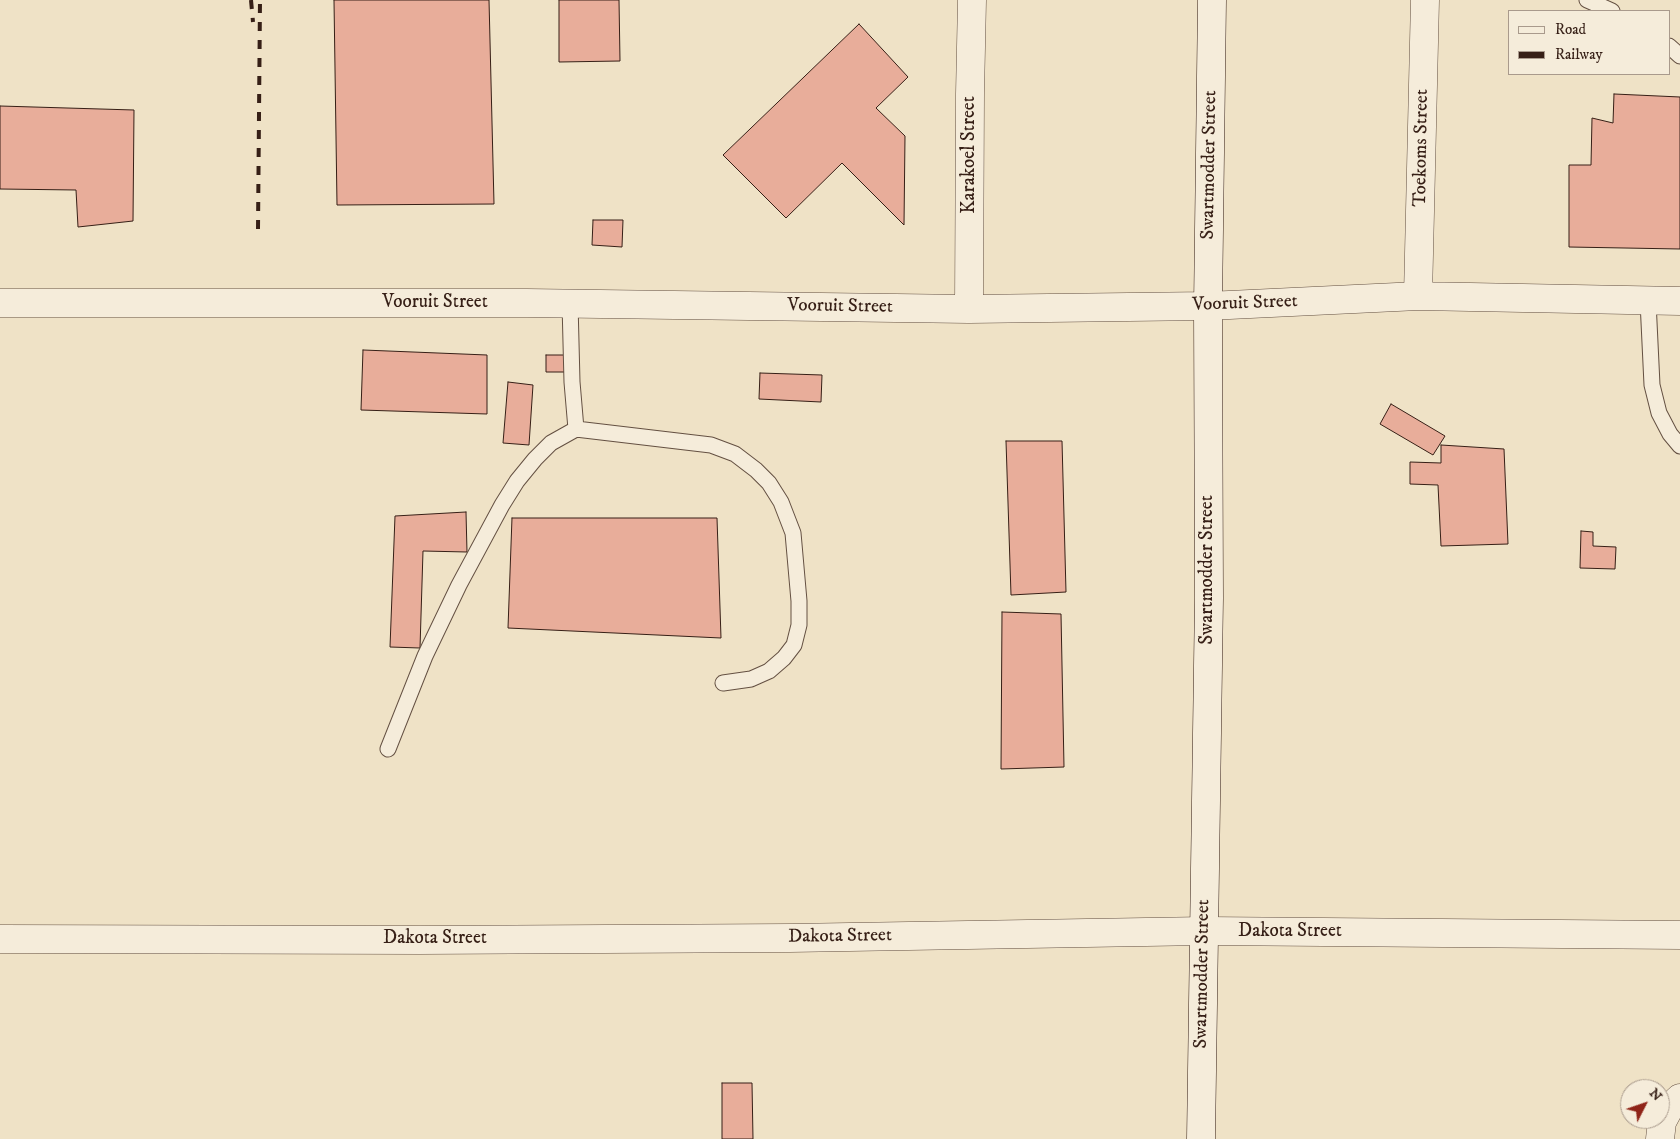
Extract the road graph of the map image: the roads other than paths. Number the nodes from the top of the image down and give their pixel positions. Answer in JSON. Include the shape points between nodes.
{"nodes":[{"id":1,"x":972,"y":0,"type":"edge"},
{"id":2,"x":1212,"y":0,"type":"edge"},
{"id":3,"x":1425,"y":0,"type":"edge"},
{"id":4,"x":1587,"y":0,"type":"edge"},
{"id":5,"x":1610,"y":10,"type":"edge"},
{"id":6,"x":1670,"y":47,"type":"edge"},
{"id":7,"x":1680,"y":56,"type":"edge"},
{"id":8,"x":1418,"y":296,"type":"junction"},
{"id":9,"x":1648,"y":301,"type":"junction"},
{"id":10,"x":1680,"y":301,"type":"edge"},
{"id":11,"x":570,"y":303,"type":"junction"},
{"id":12,"x":0,"y":304,"type":"edge"},
{"id":13,"x":1208,"y":306,"type":"junction"},
{"id":14,"x":969,"y":309,"type":"junction"},
{"id":15,"x":576,"y":429,"type":"junction"},
{"id":16,"x":1680,"y":446,"type":"edge"},
{"id":17,"x":723,"y":683,"type":"dead end"},
{"id":18,"x":388,"y":749,"type":"dead end"},
{"id":19,"x":1205,"y":931,"type":"junction"},
{"id":20,"x":1680,"y":935,"type":"edge"},
{"id":21,"x":0,"y":939,"type":"edge"},
{"id":22,"x":1680,"y":1098,"type":"edge"},
{"id":23,"x":1200,"y":1139,"type":"edge"},
{"id":24,"x":1660,"y":1139,"type":"edge"}],
"edges":[{"from":1,"to":14,"type":"street","name":"Karakoel Street"},
{"from":2,"to":13,"type":"street","name":"Swartmodder Street"},
{"from":3,"to":8,"type":"street","name":"Toekoms Street"},
{"from":4,"to":5,"type":"lane"},
{"from":6,"to":7,"type":"lane"},
{"from":8,"to":9,"type":"street","name":"Vooruit Street"},
{"from":8,"to":13,"type":"street","name":"Vooruit Street"},
{"from":9,"to":10,"type":"street","name":"Vooruit Street"},
{"from":9,"to":16,"type":"lane","via":[[1652,385],[1659,413]]},
{"from":11,"to":12,"type":"street","name":"Vooruit Street"},
{"from":11,"to":14,"type":"street","name":"Vooruit Street"},
{"from":11,"to":15,"type":"lane"},
{"from":13,"to":14,"type":"street","name":"Vooruit Street"},
{"from":13,"to":19,"type":"street","name":"Swartmodder Street"},
{"from":15,"to":17,"type":"lane","via":[[710,445],[735,454],[756,470],[769,482],[781,502],[793,533],[799,601],[799,625],[794,644],[769,671]]},
{"from":15,"to":18,"type":"lane","via":[[551,443],[535,459],[502,505],[425,656]]},
{"from":19,"to":20,"type":"street","name":"Dakota Street"},
{"from":19,"to":21,"type":"street","name":"Dakota Street","via":[[771,938]]},
{"from":19,"to":23,"type":"street","name":"Swartmodder Street"},
{"from":22,"to":24,"type":"street","via":[[1670,1107],[1662,1122]]}]}
